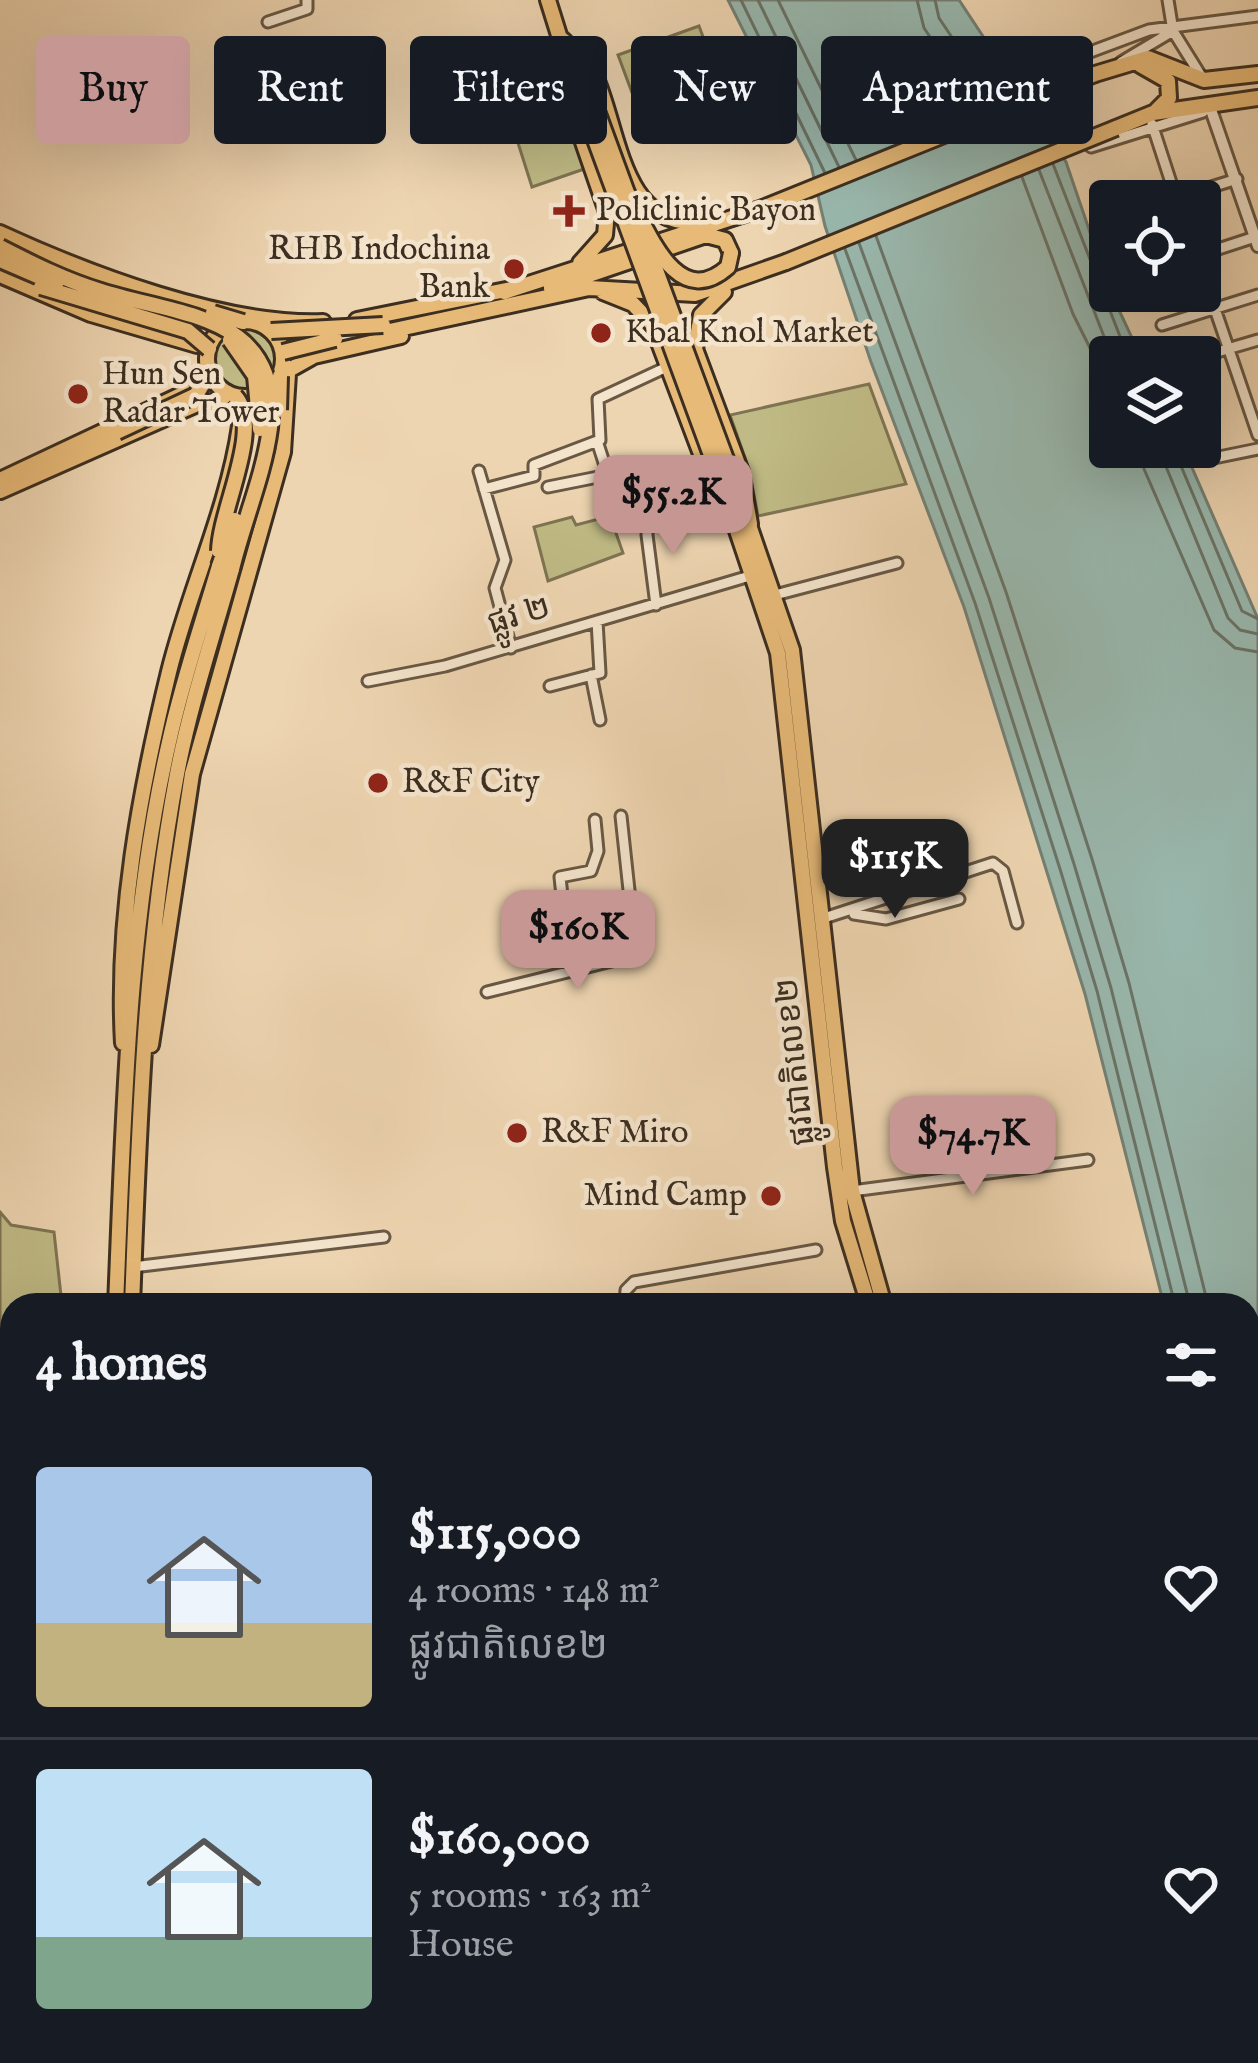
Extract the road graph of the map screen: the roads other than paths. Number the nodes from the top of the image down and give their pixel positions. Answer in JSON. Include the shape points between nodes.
{"nodes":[{"id":1,"x":307,"y":0,"type":"edge"},
{"id":2,"x":548,"y":0,"type":"edge"},
{"id":3,"x":1168,"y":0,"type":"edge"},
{"id":4,"x":1258,"y":16,"type":"edge"},
{"id":5,"x":268,"y":22,"type":"dead end"},
{"id":6,"x":1173,"y":31,"type":"junction"},
{"id":7,"x":562,"y":36,"type":"edge"},
{"id":8,"x":1116,"y":64,"type":"junction"},
{"id":9,"x":1258,"y":74,"type":"edge"},
{"id":10,"x":1204,"y":80,"type":"junction"},
{"id":11,"x":1258,"y":98,"type":"edge"},
{"id":12,"x":1209,"y":104,"type":"junction"},
{"id":13,"x":607,"y":115,"type":"edge"},
{"id":14,"x":1153,"y":119,"type":"junction"},
{"id":15,"x":607,"y":137,"type":"edge"},
{"id":16,"x":585,"y":144,"type":"edge"},
{"id":17,"x":603,"y":144,"type":"edge"},
{"id":18,"x":1237,"y":179,"type":"junction"},
{"id":19,"x":1170,"y":180,"type":"edge"},
{"id":20,"x":1221,"y":185,"type":"edge"},
{"id":21,"x":632,"y":190,"type":"junction"},
{"id":22,"x":1258,"y":192,"type":"edge"},
{"id":23,"x":604,"y":197,"type":"junction"},
{"id":24,"x":1243,"y":197,"type":"junction"},
{"id":25,"x":718,"y":221,"type":"junction"},
{"id":26,"x":0,"y":233,"type":"edge"},
{"id":27,"x":1256,"y":233,"type":"edge"},
{"id":28,"x":0,"y":246,"type":"edge"},
{"id":29,"x":1221,"y":247,"type":"edge"},
{"id":30,"x":36,"y":250,"type":"junction"},
{"id":31,"x":0,"y":262,"type":"edge"},
{"id":32,"x":568,"y":270,"type":"junction"},
{"id":33,"x":0,"y":275,"type":"edge"},
{"id":34,"x":739,"y":281,"type":"junction"},
{"id":35,"x":19,"y":284,"type":"junction"},
{"id":36,"x":568,"y":292,"type":"junction"},
{"id":37,"x":1258,"y":295,"type":"edge"},
{"id":38,"x":516,"y":297,"type":"junction"},
{"id":39,"x":1221,"y":306,"type":"edge"},
{"id":40,"x":1203,"y":312,"type":"edge"},
{"id":41,"x":1217,"y":312,"type":"edge"},
{"id":42,"x":249,"y":318,"type":"junction"},
{"id":43,"x":1162,"y":325,"type":"dead end"},
{"id":44,"x":384,"y":328,"type":"junction"},
{"id":45,"x":271,"y":331,"type":"junction"},
{"id":46,"x":1258,"y":340,"type":"edge"},
{"id":47,"x":1230,"y":348,"type":"junction"},
{"id":48,"x":1221,"y":351,"type":"edge"},
{"id":49,"x":283,"y":352,"type":"junction"},
{"id":50,"x":205,"y":362,"type":"junction"},
{"id":51,"x":669,"y":366,"type":"junction"},
{"id":52,"x":285,"y":373,"type":"junction"},
{"id":53,"x":235,"y":400,"type":"junction"},
{"id":54,"x":1258,"y":435,"type":"edge"},
{"id":55,"x":597,"y":442,"type":"junction"},
{"id":56,"x":1258,"y":449,"type":"edge"},
{"id":57,"x":1221,"y":457,"type":"edge"},
{"id":58,"x":25,"y":468,"type":"junction"},
{"id":59,"x":479,"y":471,"type":"dead end"},
{"id":60,"x":724,"y":472,"type":"junction"},
{"id":61,"x":0,"y":480,"type":"edge"},
{"id":62,"x":548,"y":487,"type":"dead end"},
{"id":63,"x":484,"y":488,"type":"junction"},
{"id":64,"x":664,"y":488,"type":"dead end"},
{"id":65,"x":0,"y":491,"type":"edge"},
{"id":66,"x":744,"y":526,"type":"junction"},
{"id":67,"x":223,"y":563,"type":"junction"},
{"id":68,"x":897,"y":563,"type":"dead end"},
{"id":69,"x":753,"y":575,"type":"junction"},
{"id":70,"x":775,"y":595,"type":"junction"},
{"id":71,"x":656,"y":605,"type":"junction"},
{"id":72,"x":597,"y":621,"type":"junction"},
{"id":73,"x":511,"y":648,"type":"junction"},
{"id":74,"x":591,"y":675,"type":"junction"},
{"id":75,"x":368,"y":681,"type":"dead end"},
{"id":76,"x":550,"y":686,"type":"dead end"},
{"id":77,"x":175,"y":717,"type":"junction"},
{"id":78,"x":600,"y":721,"type":"dead end"},
{"id":79,"x":621,"y":816,"type":"dead end"},
{"id":80,"x":595,"y":820,"type":"dead end"},
{"id":81,"x":562,"y":896,"type":"dead end"},
{"id":82,"x":959,"y":899,"type":"dead end"},
{"id":83,"x":852,"y":913,"type":"junction"},
{"id":84,"x":634,"y":916,"type":"junction"},
{"id":85,"x":821,"y":919,"type":"junction"},
{"id":86,"x":1017,"y":923,"type":"dead end"},
{"id":87,"x":592,"y":924,"type":"dead end"},
{"id":88,"x":511,"y":949,"type":"dead end"},
{"id":89,"x":144,"y":960,"type":"junction"},
{"id":90,"x":570,"y":970,"type":"junction"},
{"id":91,"x":487,"y":992,"type":"dead end"},
{"id":92,"x":823,"y":995,"type":"junction"},
{"id":93,"x":133,"y":1090,"type":"junction"},
{"id":94,"x":838,"y":1141,"type":"junction"},
{"id":95,"x":1088,"y":1160,"type":"dead end"},
{"id":96,"x":852,"y":1191,"type":"junction"},
{"id":97,"x":384,"y":1237,"type":"dead end"},
{"id":98,"x":817,"y":1250,"type":"dead end"},
{"id":99,"x":133,"y":1267,"type":"junction"},
{"id":100,"x":117,"y":1293,"type":"edge"},
{"id":101,"x":132,"y":1293,"type":"edge"},
{"id":102,"x":626,"y":1293,"type":"edge"},
{"id":103,"x":865,"y":1293,"type":"edge"},
{"id":104,"x":881,"y":1293,"type":"edge"}],
"edges":[{"from":1,"to":5,"type":"street","via":[[307,9]]},
{"from":2,"to":7,"type":"main road"},
{"from":3,"to":6,"type":"street"},
{"from":4,"to":6,"type":"street"},
{"from":6,"to":8,"type":"street"},
{"from":6,"to":10,"type":"street"},
{"from":6,"to":14,"type":"street","via":[[1148,30],[1058,64],[1087,145]]},
{"from":8,"to":10,"type":"main road","via":[[1148,58]]},
{"from":8,"to":14,"type":"main road","via":[[1144,65],[1166,78],[1169,98]]},
{"from":8,"to":25,"type":"main road","bridge":true},
{"from":9,"to":10,"type":"main road"},
{"from":11,"to":12,"type":"main road"},
{"from":12,"to":14,"type":"main road"},
{"from":12,"to":18,"type":"street"},
{"from":13,"to":21,"type":"main road"},
{"from":14,"to":19,"type":"street"},
{"from":14,"to":34,"type":"main road","bridge":true},
{"from":15,"to":21,"type":"main road","bridge":true},
{"from":16,"to":23,"type":"main road"},
{"from":17,"to":60,"type":"main road","bridge":true},
{"from":18,"to":20,"type":"street"},
{"from":18,"to":24,"type":"street"},
{"from":21,"to":23,"type":"main road","via":[[637,206],[629,216],[615,214]]},
{"from":21,"to":25,"type":"main road","via":[[671,221]]},
{"from":21,"to":38,"type":"main road","bridge":true,"via":[[661,261],[694,278],[720,274],[731,253],[725,240],[706,235]]},
{"from":21,"to":60,"type":"main road","bridge":true},
{"from":22,"to":24,"type":"street"},
{"from":23,"to":32,"type":"main road","via":[[605,235]]},
{"from":24,"to":27,"type":"street"},
{"from":25,"to":32,"type":"main road"},
{"from":26,"to":30,"type":"main road"},
{"from":27,"to":29,"type":"street"},
{"from":28,"to":42,"type":"main road","bridge":true,"via":[[101,283]]},
{"from":28,"to":67,"type":"main road","bridge":true,"via":[[98,290],[218,323],[254,352],[269,388],[270,425]]},
{"from":30,"to":35,"type":"main road"},
{"from":30,"to":42,"type":"main road"},
{"from":31,"to":50,"type":"main road","bridge":true,"via":[[94,307],[188,331]]},
{"from":31,"to":67,"type":"main road","bridge":true,"via":[[214,331],[245,357],[259,391],[259,437]]},
{"from":32,"to":38,"type":"main road"},
{"from":33,"to":35,"type":"main road"},
{"from":34,"to":36,"type":"main road","via":[[695,294]]},
{"from":34,"to":66,"type":"main road","via":[[709,304],[694,337],[741,472]]},
{"from":35,"to":50,"type":"main road","via":[[91,314],[187,338]]},
{"from":36,"to":38,"type":"main road"},
{"from":36,"to":51,"type":"main road","via":[[600,291],[633,304]]},
{"from":37,"to":39,"type":"street"},
{"from":38,"to":42,"type":"main road","via":[[363,320]]},
{"from":38,"to":44,"type":"main road"},
{"from":38,"to":52,"type":"main road","via":[[314,356]]},
{"from":40,"to":43,"type":"street"},
{"from":41,"to":47,"type":"street"},
{"from":42,"to":45,"type":"main road","bridge":true},
{"from":42,"to":50,"type":"main road","bridge":true,"via":[[222,329]]},
{"from":42,"to":52,"type":"main road","via":[[285,340]]},
{"from":44,"to":45,"type":"main road","bridge":true},
{"from":44,"to":49,"type":"main road","bridge":true},
{"from":45,"to":49,"type":"main road","bridge":true},
{"from":46,"to":47,"type":"street"},
{"from":47,"to":48,"type":"street"},
{"from":47,"to":54,"type":"street"},
{"from":49,"to":52,"type":"main road","bridge":true},
{"from":50,"to":53,"type":"main road","bridge":true},
{"from":50,"to":58,"type":"main road","via":[[191,390]]},
{"from":50,"to":58,"type":"main road","bridge":true,"via":[[196,395]]},
{"from":51,"to":55,"type":"street","via":[[598,399]]},
{"from":51,"to":66,"type":"main road","via":[[712,484]]},
{"from":52,"to":53,"type":"main road","bridge":true,"via":[[262,394]]},
{"from":52,"to":67,"type":"main road","bridge":true,"via":[[274,451],[250,532]]},
{"from":53,"to":65,"type":"main road","via":[[197,404]]},
{"from":53,"to":67,"type":"main road","bridge":true,"via":[[248,424],[219,524]]},
{"from":55,"to":62,"type":"street","via":[[607,476]]},
{"from":55,"to":63,"type":"street","via":[[534,464],[534,476]]},
{"from":56,"to":57,"type":"street"},
{"from":58,"to":61,"type":"main road"},
{"from":59,"to":63,"type":"street"},
{"from":60,"to":66,"type":"main road"},
{"from":63,"to":73,"type":"street","via":[[505,560],[495,588]]},
{"from":64,"to":71,"type":"street","via":[[649,503]]},
{"from":66,"to":69,"type":"main road","name":"ផ្លូវជាតិលេខ២"},
{"from":66,"to":70,"type":"main road","name":"ផ្លូវជាតិលេខ២"},
{"from":67,"to":77,"type":"main road"},
{"from":67,"to":89,"type":"main road","via":[[192,774]]},
{"from":68,"to":70,"type":"street"},
{"from":69,"to":71,"type":"street","name":"ផ្លូវ ២"},
{"from":69,"to":92,"type":"main road","name":"ផ្លូវជាតិលេខ២","via":[[778,652]]},
{"from":70,"to":85,"type":"main road","name":"ផ្លូវជាតិលេខ២","via":[[792,650]]},
{"from":71,"to":72,"type":"street","name":"ផ្លូវ ២"},
{"from":72,"to":73,"type":"street","name":"ផ្លូវ ២"},
{"from":72,"to":74,"type":"street","via":[[600,672]]},
{"from":73,"to":75,"type":"street","name":"ផ្លូវ ២"},
{"from":74,"to":76,"type":"street"},
{"from":74,"to":78,"type":"street"},
{"from":77,"to":89,"type":"main road","via":[[169,822]]},
{"from":77,"to":89,"type":"main road","via":[[139,818]]},
{"from":79,"to":84,"type":"street"},
{"from":80,"to":81,"type":"street","via":[[591,871],[560,877]]},
{"from":82,"to":83,"type":"street","via":[[886,919]]},
{"from":83,"to":85,"type":"street"},
{"from":83,"to":86,"type":"street","via":[[993,862],[1003,871]]},
{"from":84,"to":87,"type":"street"},
{"from":84,"to":90,"type":"street","via":[[636,955]]},
{"from":85,"to":92,"type":"main road","name":"ផ្លូវជាតិលេខ២"},
{"from":88,"to":90,"type":"street","via":[[564,942]]},
{"from":89,"to":93,"type":"main road"},
{"from":89,"to":93,"type":"main road"},
{"from":90,"to":91,"type":"street"},
{"from":92,"to":94,"type":"main road","name":"ផ្លូវជាតិលេខ២"},
{"from":93,"to":99,"type":"main road"},
{"from":93,"to":100,"type":"main road"},
{"from":94,"to":96,"type":"main road","name":"ផ្លូវជាតិលេខ២"},
{"from":94,"to":103,"type":"main road","name":"ផ្លូវជាតិលេខ២","via":[[844,1221]]},
{"from":95,"to":96,"type":"street"},
{"from":96,"to":104,"type":"main road","name":"ផ្លូវជាតិលេខ២"},
{"from":97,"to":99,"type":"street"},
{"from":98,"to":102,"type":"street","via":[[634,1282]]},
{"from":99,"to":101,"type":"main road"}]}
